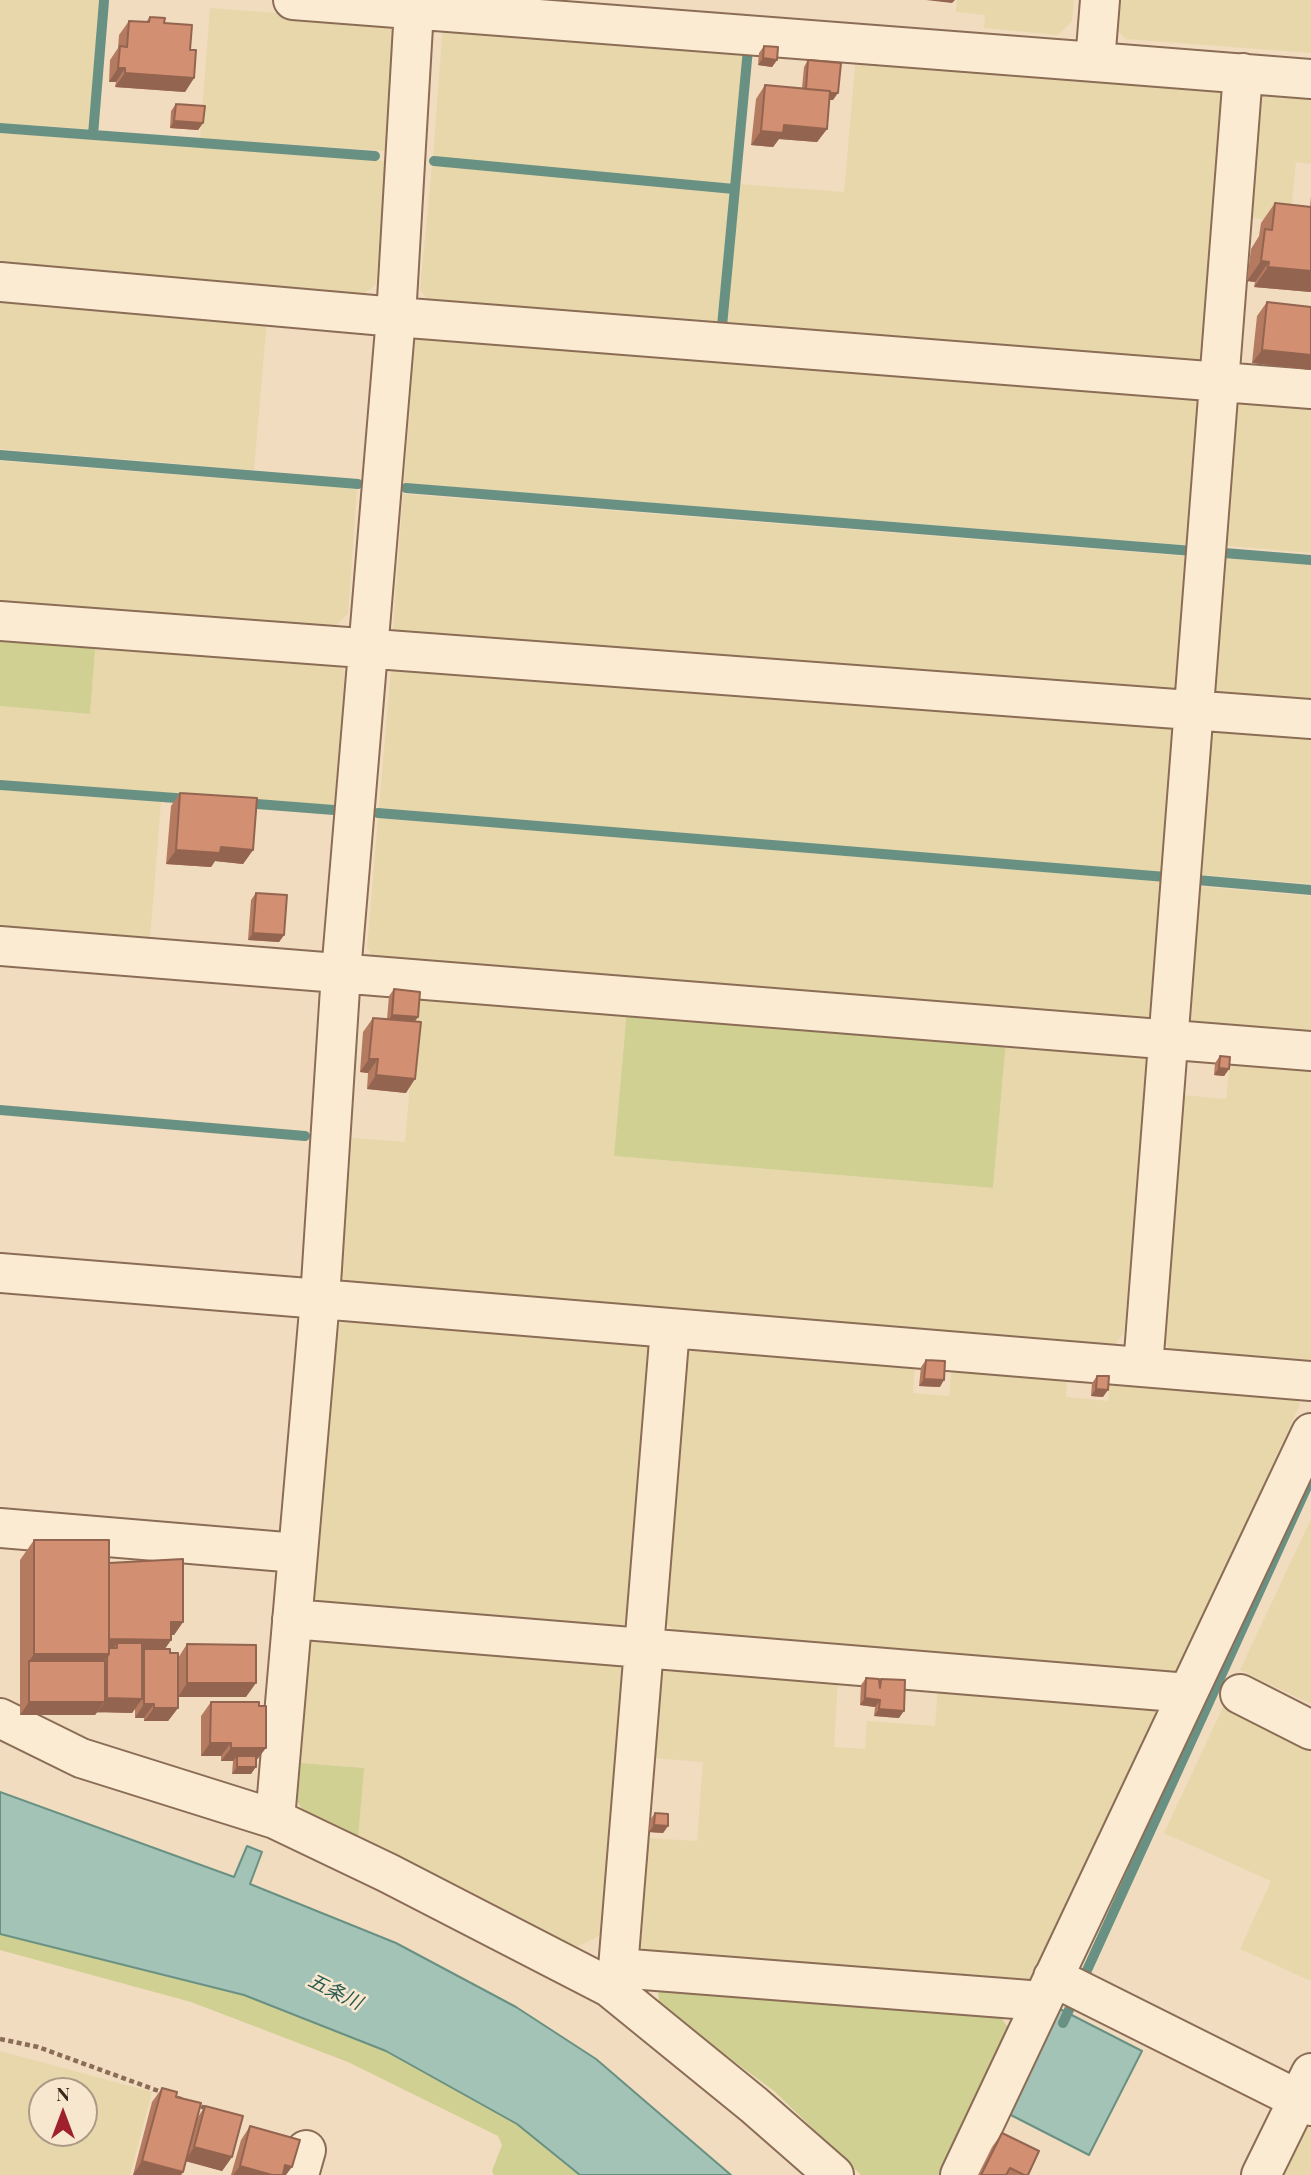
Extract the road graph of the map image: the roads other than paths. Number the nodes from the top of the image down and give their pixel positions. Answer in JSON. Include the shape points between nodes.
{"nodes":[{"id":1,"x":293,"y":0,"type":"edge"},
{"id":2,"x":1100,"y":0,"type":"edge"},
{"id":3,"x":414,"y":9,"type":"junction"},
{"id":4,"x":1095,"y":62,"type":"junction"},
{"id":5,"x":1244,"y":73,"type":"junction"},
{"id":6,"x":1311,"y":79,"type":"edge"},
{"id":7,"x":0,"y":282,"type":"edge"},
{"id":8,"x":396,"y":317,"type":"junction"},
{"id":9,"x":1219,"y":381,"type":"junction"},
{"id":10,"x":1311,"y":389,"type":"edge"},
{"id":11,"x":0,"y":621,"type":"edge"},
{"id":12,"x":369,"y":650,"type":"junction"},
{"id":13,"x":1194,"y":709,"type":"junction"},
{"id":14,"x":1311,"y":719,"type":"edge"},
{"id":15,"x":0,"y":946,"type":"edge"},
{"id":16,"x":341,"y":973,"type":"junction"},
{"id":17,"x":1167,"y":1039,"type":"junction"},
{"id":18,"x":1311,"y":1051,"type":"edge"},
{"id":19,"x":0,"y":1273,"type":"edge"},
{"id":20,"x":320,"y":1299,"type":"junction"},
{"id":21,"x":670,"y":1328,"type":"junction"},
{"id":22,"x":1143,"y":1367,"type":"junction"},
{"id":23,"x":1311,"y":1381,"type":"edge"},
{"id":24,"x":1311,"y":1433,"type":"edge"},
{"id":25,"x":0,"y":1528,"type":"edge"},
{"id":26,"x":297,"y":1553,"type":"junction"},
{"id":27,"x":292,"y":1619,"type":"junction"},
{"id":28,"x":644,"y":1648,"type":"junction"},
{"id":29,"x":1188,"y":1693,"type":"junction"},
{"id":30,"x":1240,"y":1694,"type":"dead end"},
{"id":31,"x":0,"y":1718,"type":"edge"},
{"id":32,"x":1311,"y":1730,"type":"edge"},
{"id":33,"x":275,"y":1819,"type":"junction"},
{"id":34,"x":614,"y":1977,"type":"junction"},
{"id":35,"x":1061,"y":1991,"type":"junction"},
{"id":36,"x":1307,"y":2093,"type":"edge"},
{"id":37,"x":834,"y":2175,"type":"edge"},
{"id":38,"x":960,"y":2175,"type":"edge"},
{"id":39,"x":1261,"y":2175,"type":"edge"}],
"edges":[{"from":1,"to":3,"type":"street"},
{"from":2,"to":4,"type":"street"},
{"from":3,"to":4,"type":"street"},
{"from":3,"to":8,"type":"street"},
{"from":4,"to":5,"type":"street"},
{"from":5,"to":6,"type":"street"},
{"from":5,"to":9,"type":"street"},
{"from":7,"to":8,"type":"street"},
{"from":8,"to":9,"type":"street"},
{"from":8,"to":12,"type":"street"},
{"from":9,"to":10,"type":"street"},
{"from":9,"to":13,"type":"street"},
{"from":11,"to":12,"type":"street"},
{"from":12,"to":13,"type":"street"},
{"from":12,"to":16,"type":"street"},
{"from":13,"to":14,"type":"street"},
{"from":13,"to":17,"type":"street"},
{"from":15,"to":16,"type":"street"},
{"from":16,"to":17,"type":"street"},
{"from":16,"to":20,"type":"street"},
{"from":17,"to":18,"type":"street"},
{"from":17,"to":22,"type":"street"},
{"from":19,"to":20,"type":"street"},
{"from":20,"to":21,"type":"street"},
{"from":20,"to":26,"type":"street"},
{"from":21,"to":22,"type":"street"},
{"from":21,"to":28,"type":"street"},
{"from":22,"to":23,"type":"street"},
{"from":24,"to":29,"type":"street"},
{"from":25,"to":26,"type":"street"},
{"from":26,"to":27,"type":"street"},
{"from":27,"to":28,"type":"street"},
{"from":27,"to":33,"type":"street"},
{"from":28,"to":29,"type":"street"},
{"from":28,"to":34,"type":"street"},
{"from":29,"to":35,"type":"street"},
{"from":30,"to":32,"type":"street"},
{"from":31,"to":33,"type":"street","via":[[81,1758]]},
{"from":33,"to":34,"type":"street"},
{"from":34,"to":35,"type":"street"},
{"from":34,"to":37,"type":"street"},
{"from":35,"to":36,"type":"street"},
{"from":35,"to":38,"type":"street"},
{"from":36,"to":39,"type":"street"}]}
